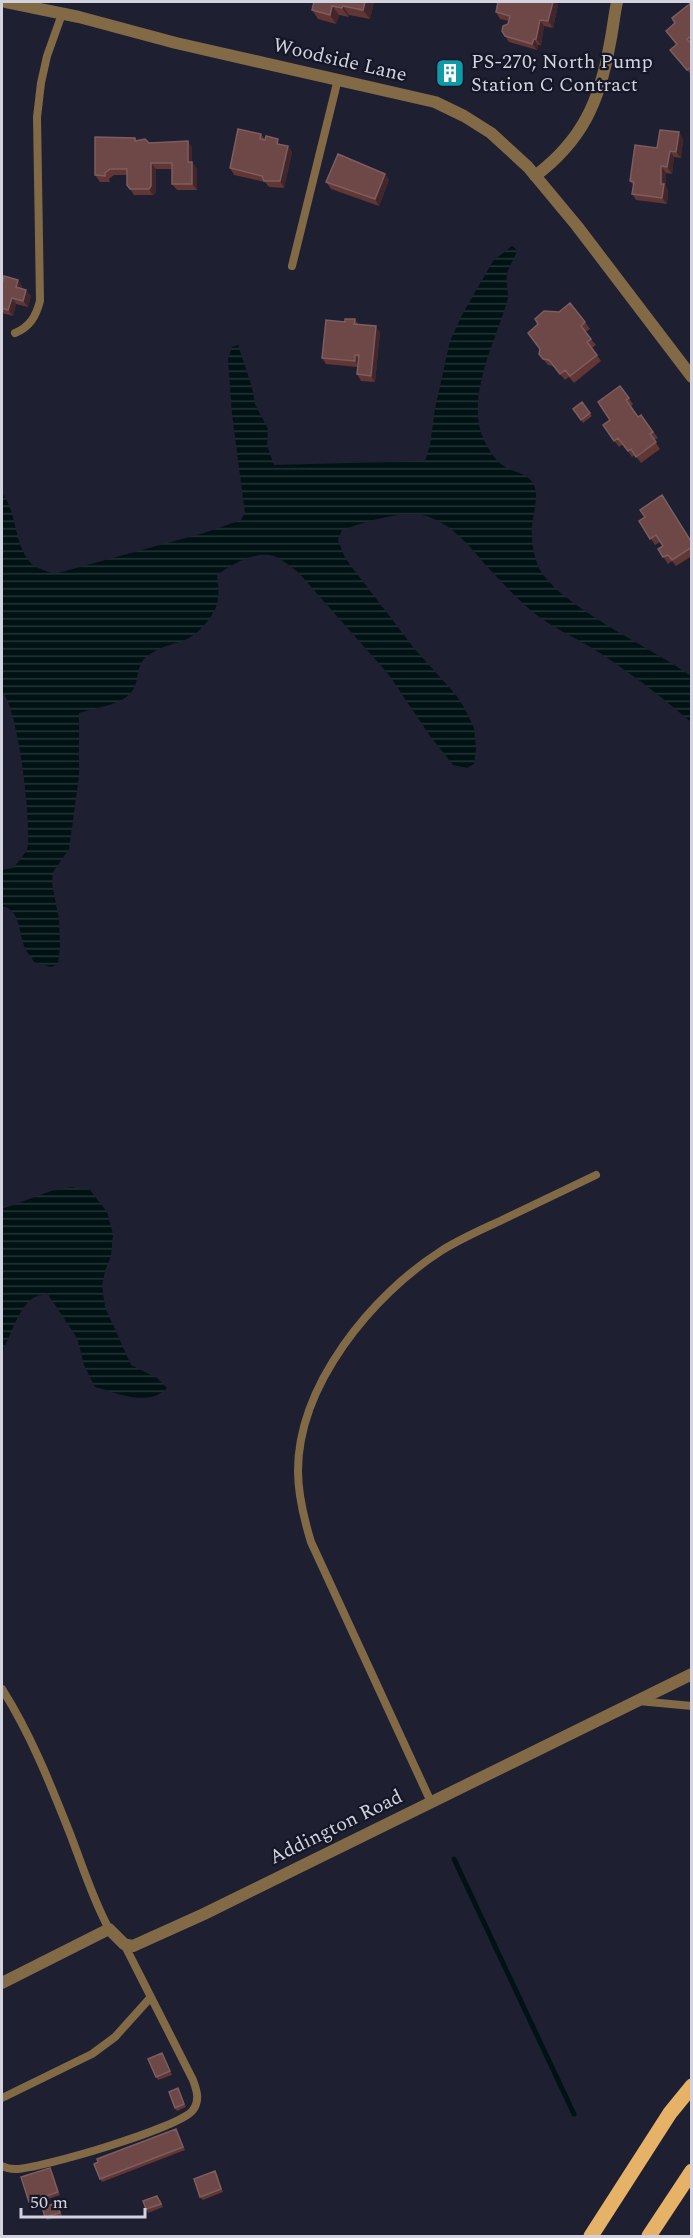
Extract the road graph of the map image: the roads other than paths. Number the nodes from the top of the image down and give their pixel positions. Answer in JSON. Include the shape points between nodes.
{"nodes":[{"id":1,"x":6,"y":2,"type":"edge"},
{"id":2,"x":617,"y":2,"type":"edge"},
{"id":3,"x":62,"y":14,"type":"junction"},
{"id":4,"x":338,"y":79,"type":"junction"},
{"id":5,"x":535,"y":176,"type":"junction"},
{"id":6,"x":292,"y":266,"type":"dead end"},
{"id":7,"x":15,"y":333,"type":"dead end"},
{"id":8,"x":692,"y":377,"type":"edge"},
{"id":9,"x":596,"y":1175,"type":"dead end"},
{"id":10,"x":692,"y":1674,"type":"edge"},
{"id":11,"x":2,"y":1689,"type":"edge"},
{"id":12,"x":636,"y":1701,"type":"junction"},
{"id":13,"x":692,"y":1706,"type":"edge"},
{"id":14,"x":431,"y":1802,"type":"junction"},
{"id":15,"x":110,"y":1929,"type":"junction"},
{"id":16,"x":124,"y":1944,"type":"junction"},
{"id":17,"x":2,"y":1983,"type":"edge"},
{"id":18,"x":150,"y":1998,"type":"junction"},
{"id":19,"x":692,"y":2086,"type":"edge"},
{"id":20,"x":2,"y":2098,"type":"edge"},
{"id":21,"x":2,"y":2166,"type":"edge"},
{"id":22,"x":692,"y":2171,"type":"edge"},
{"id":23,"x":591,"y":2236,"type":"edge"},
{"id":24,"x":649,"y":2236,"type":"edge"}],
"edges":[{"from":1,"to":3,"type":"street","name":"Woodside Lane"},
{"from":2,"to":5,"type":"street","via":[[592,110],[563,152]]},
{"from":3,"to":4,"type":"street","name":"Woodside Lane"},
{"from":3,"to":7,"type":"lane","via":[[47,56],[38,117],[40,301],[30,324]]},
{"from":4,"to":5,"type":"street","name":"Woodside Lane","via":[[435,102],[464,116],[497,138]]},
{"from":4,"to":6,"type":"lane"},
{"from":5,"to":8,"type":"street","name":"Woodside Lane"},
{"from":9,"to":14,"type":"lane","via":[[459,1240],[410,1273],[359,1325],[329,1370],[304,1427],[299,1490],[311,1542]]},
{"from":10,"to":12,"type":"street","name":"Addington Road"},
{"from":11,"to":15,"type":"lane","via":[[28,1735],[98,1909]]},
{"from":12,"to":13,"type":"lane"},
{"from":12,"to":14,"type":"street","name":"Addington Road"},
{"from":14,"to":16,"type":"street","name":"Addington Road","via":[[204,1914],[133,1946]]},
{"from":15,"to":16,"type":"street"},
{"from":15,"to":17,"type":"street"},
{"from":16,"to":18,"type":"lane"},
{"from":18,"to":20,"type":"lane","via":[[115,2037],[92,2054]]},
{"from":18,"to":21,"type":"lane","via":[[195,2086],[192,2112],[159,2130],[87,2152],[16,2169]]},
{"from":19,"to":23,"type":"main road"},
{"from":22,"to":24,"type":"main road"}]}
